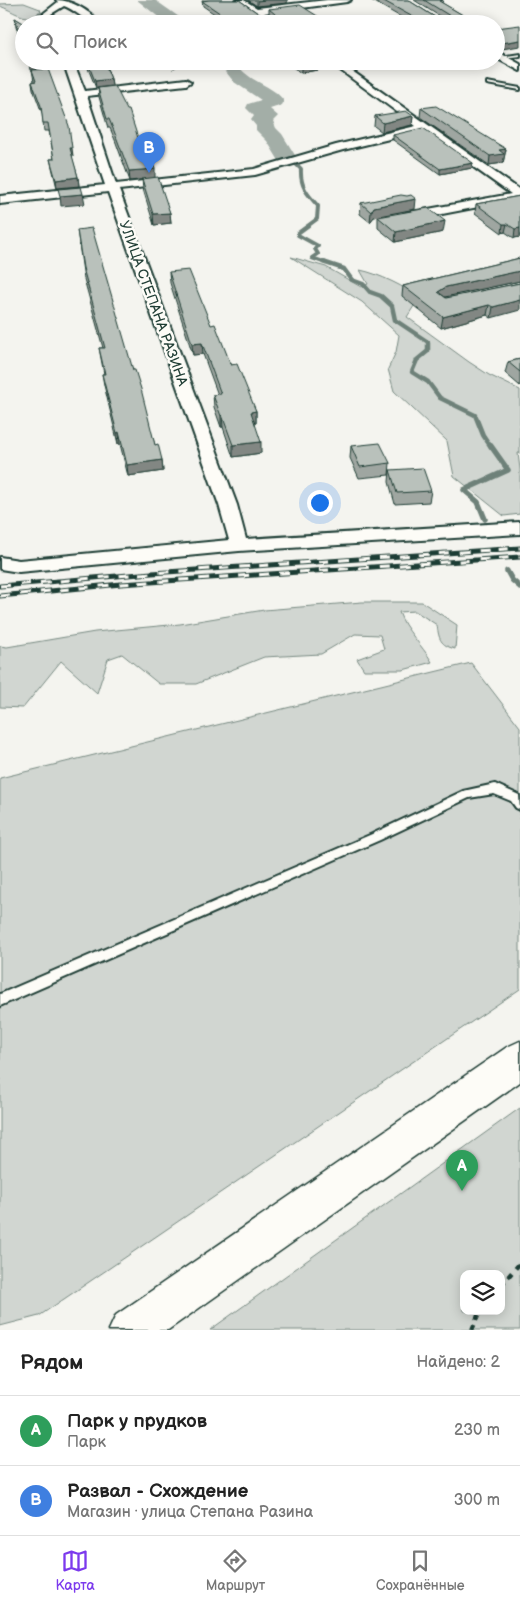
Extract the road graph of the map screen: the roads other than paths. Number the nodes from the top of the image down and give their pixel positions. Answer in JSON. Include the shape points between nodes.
{"nodes":[{"id":1,"x":239,"y":0,"type":"edge"},
{"id":2,"x":347,"y":0,"type":"edge"},
{"id":3,"x":61,"y":1,"type":"edge"},
{"id":4,"x":256,"y":11,"type":"junction"},
{"id":5,"x":49,"y":15,"type":"edge"},
{"id":6,"x":85,"y":15,"type":"edge"},
{"id":7,"x":262,"y":15,"type":"edge"},
{"id":8,"x":520,"y":55,"type":"edge"},
{"id":9,"x":505,"y":56,"type":"edge"},
{"id":10,"x":505,"y":59,"type":"edge"},
{"id":11,"x":520,"y":68,"type":"edge"},
{"id":12,"x":72,"y":70,"type":"edge"},
{"id":13,"x":345,"y":70,"type":"edge"},
{"id":14,"x":186,"y":82,"type":"dead end"},
{"id":15,"x":490,"y":83,"type":"dead end"},
{"id":16,"x":520,"y":89,"type":"edge"},
{"id":17,"x":81,"y":94,"type":"junction"},
{"id":18,"x":425,"y":127,"type":"junction"},
{"id":19,"x":112,"y":188,"type":"junction"},
{"id":20,"x":520,"y":196,"type":"edge"},
{"id":21,"x":0,"y":200,"type":"edge"},
{"id":22,"x":395,"y":219,"type":"edge"},
{"id":23,"x":520,"y":528,"type":"edge"},
{"id":24,"x":239,"y":545,"type":"junction"},
{"id":25,"x":0,"y":563,"type":"edge"},
{"id":26,"x":520,"y":805,"type":"edge"},
{"id":27,"x":0,"y":1000,"type":"edge"},
{"id":28,"x":520,"y":1060,"type":"edge"},
{"id":29,"x":131,"y":1330,"type":"edge"}],
"edges":[{"from":1,"to":4,"type":"street"},
{"from":2,"to":4,"type":"street"},
{"from":3,"to":5,"type":"street"},
{"from":3,"to":6,"type":"street"},
{"from":4,"to":7,"type":"street"},
{"from":8,"to":9,"type":"lane"},
{"from":10,"to":11,"type":"street"},
{"from":12,"to":17,"type":"street","name":"УЛИЦА СТЕПАНА РАЗИНА"},
{"from":13,"to":18,"type":"street"},
{"from":14,"to":17,"type":"street"},
{"from":15,"to":16,"type":"lane"},
{"from":17,"to":19,"type":"street","name":"УЛИЦА СТЕПАНА РАЗИНА"},
{"from":18,"to":19,"type":"street","via":[[255,172]]},
{"from":18,"to":20,"type":"street"},
{"from":19,"to":21,"type":"street"},
{"from":19,"to":24,"type":"street","name":"УЛИЦА СТЕПАНА РАЗИНА","via":[[228,505]]},
{"from":20,"to":22,"type":"street"},
{"from":23,"to":24,"type":"street"},
{"from":24,"to":25,"type":"street","via":[[19,566]]},
{"from":26,"to":27,"type":"lane","via":[[515,798],[495,789],[467,794],[376,837]]},
{"from":28,"to":29,"type":"street"}]}
